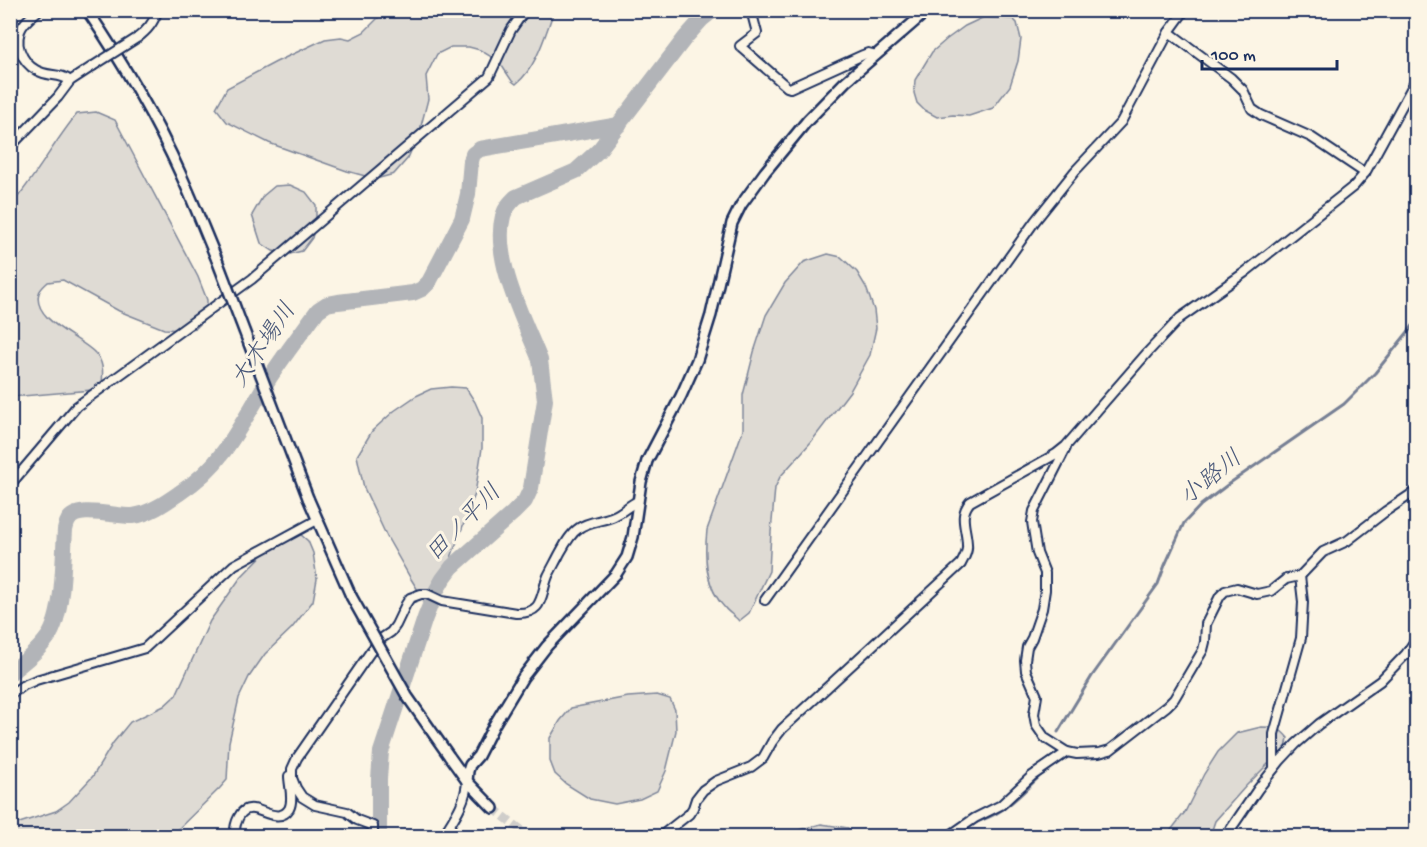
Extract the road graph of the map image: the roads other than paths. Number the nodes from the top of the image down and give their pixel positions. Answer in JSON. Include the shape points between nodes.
{"nodes":[{"id":1,"x":39,"y":10,"type":"edge"},
{"id":2,"x":87,"y":10,"type":"edge"},
{"id":3,"x":158,"y":10,"type":"edge"},
{"id":4,"x":525,"y":10,"type":"edge"},
{"id":5,"x":751,"y":10,"type":"edge"},
{"id":6,"x":928,"y":10,"type":"edge"},
{"id":7,"x":1185,"y":10,"type":"edge"},
{"id":8,"x":1169,"y":32,"type":"junction"},
{"id":9,"x":876,"y":55,"type":"junction"},
{"id":10,"x":1416,"y":80,"type":"edge"},
{"id":11,"x":70,"y":81,"type":"junction"},
{"id":12,"x":10,"y":147,"type":"edge"},
{"id":13,"x":1365,"y":172,"type":"junction"},
{"id":14,"x":1066,"y":446,"type":"junction"},
{"id":15,"x":10,"y":485,"type":"edge"},
{"id":16,"x":1416,"y":491,"type":"edge"},
{"id":17,"x":638,"y":501,"type":"junction"},
{"id":18,"x":317,"y":520,"type":"junction"},
{"id":19,"x":1300,"y":576,"type":"junction"},
{"id":20,"x":765,"y":600,"type":"dead end"},
{"id":21,"x":1416,"y":639,"type":"edge"},
{"id":22,"x":10,"y":695,"type":"edge"},
{"id":23,"x":1067,"y":752,"type":"junction"},
{"id":24,"x":292,"y":769,"type":"junction"},
{"id":25,"x":1274,"y":770,"type":"junction"},
{"id":26,"x":467,"y":780,"type":"junction"},
{"id":27,"x":492,"y":808,"type":"tunnel mouth"},
{"id":28,"x":235,"y":837,"type":"edge"},
{"id":29,"x":373,"y":837,"type":"edge"},
{"id":30,"x":443,"y":837,"type":"edge"},
{"id":31,"x":661,"y":837,"type":"edge"},
{"id":32,"x":949,"y":837,"type":"edge"},
{"id":33,"x":1226,"y":837,"type":"edge"}],
"edges":[{"from":1,"to":11,"type":"street","via":[[20,31],[20,51],[33,69]]},
{"from":2,"to":18,"type":"street","bridge":true,"via":[[131,79],[181,174]]},
{"from":3,"to":11,"type":"street","bridge":true,"via":[[148,30]]},
{"from":4,"to":15,"type":"street","via":[[489,77],[252,279],[77,406]]},
{"from":5,"to":9,"type":"street","via":[[757,33],[741,46],[787,87],[868,53]]},
{"from":6,"to":9,"type":"street"},
{"from":7,"to":8,"type":"street"},
{"from":8,"to":13,"type":"street","via":[[1231,78],[1261,116],[1311,137]]},
{"from":8,"to":20,"type":"street","via":[[1121,122],[1035,221]]},
{"from":9,"to":17,"type":"street","via":[[807,121],[741,205],[732,223],[697,360],[647,461]]},
{"from":10,"to":13,"type":"street"},
{"from":11,"to":12,"type":"street"},
{"from":13,"to":14,"type":"street","via":[[1353,186],[1244,273],[1180,318]]},
{"from":14,"to":23,"type":"street","via":[[1034,511],[1032,522],[1037,554],[1045,573],[1045,590],[1025,660],[1037,696],[1036,725],[1045,738]]},
{"from":14,"to":31,"type":"street","via":[[969,502],[963,517],[968,546],[961,564],[782,729],[763,758],[703,790],[688,814]]},
{"from":16,"to":19,"type":"street","via":[[1347,541],[1323,552]]},
{"from":17,"to":24,"type":"street","via":[[623,512],[573,533],[548,576],[542,598],[531,612],[442,601],[421,594],[410,598],[396,625],[371,651]]},
{"from":17,"to":26,"type":"street","via":[[627,557],[523,677],[470,765]]},
{"from":18,"to":22,"type":"street","via":[[234,566],[145,648],[36,680]]},
{"from":18,"to":26,"type":"street","bridge":true,"via":[[351,596],[407,696]]},
{"from":19,"to":23,"type":"street","via":[[1286,579],[1264,594],[1237,588],[1225,591],[1206,624],[1203,650],[1174,699],[1110,750]]},
{"from":19,"to":25,"type":"street","via":[[1301,638],[1274,735]]},
{"from":21,"to":25,"type":"street","via":[[1380,681],[1319,724]]},
{"from":23,"to":32,"type":"street","via":[[1032,776],[1001,805]]},
{"from":24,"to":28,"type":"street","via":[[291,800],[286,812],[271,815],[251,808],[245,810],[236,822]]},
{"from":24,"to":29,"type":"street","via":[[292,778],[302,796],[315,805],[347,812],[373,826]]},
{"from":25,"to":33,"type":"street"},
{"from":26,"to":27,"type":"street"},
{"from":26,"to":30,"type":"street","via":[[464,800]]}]}
